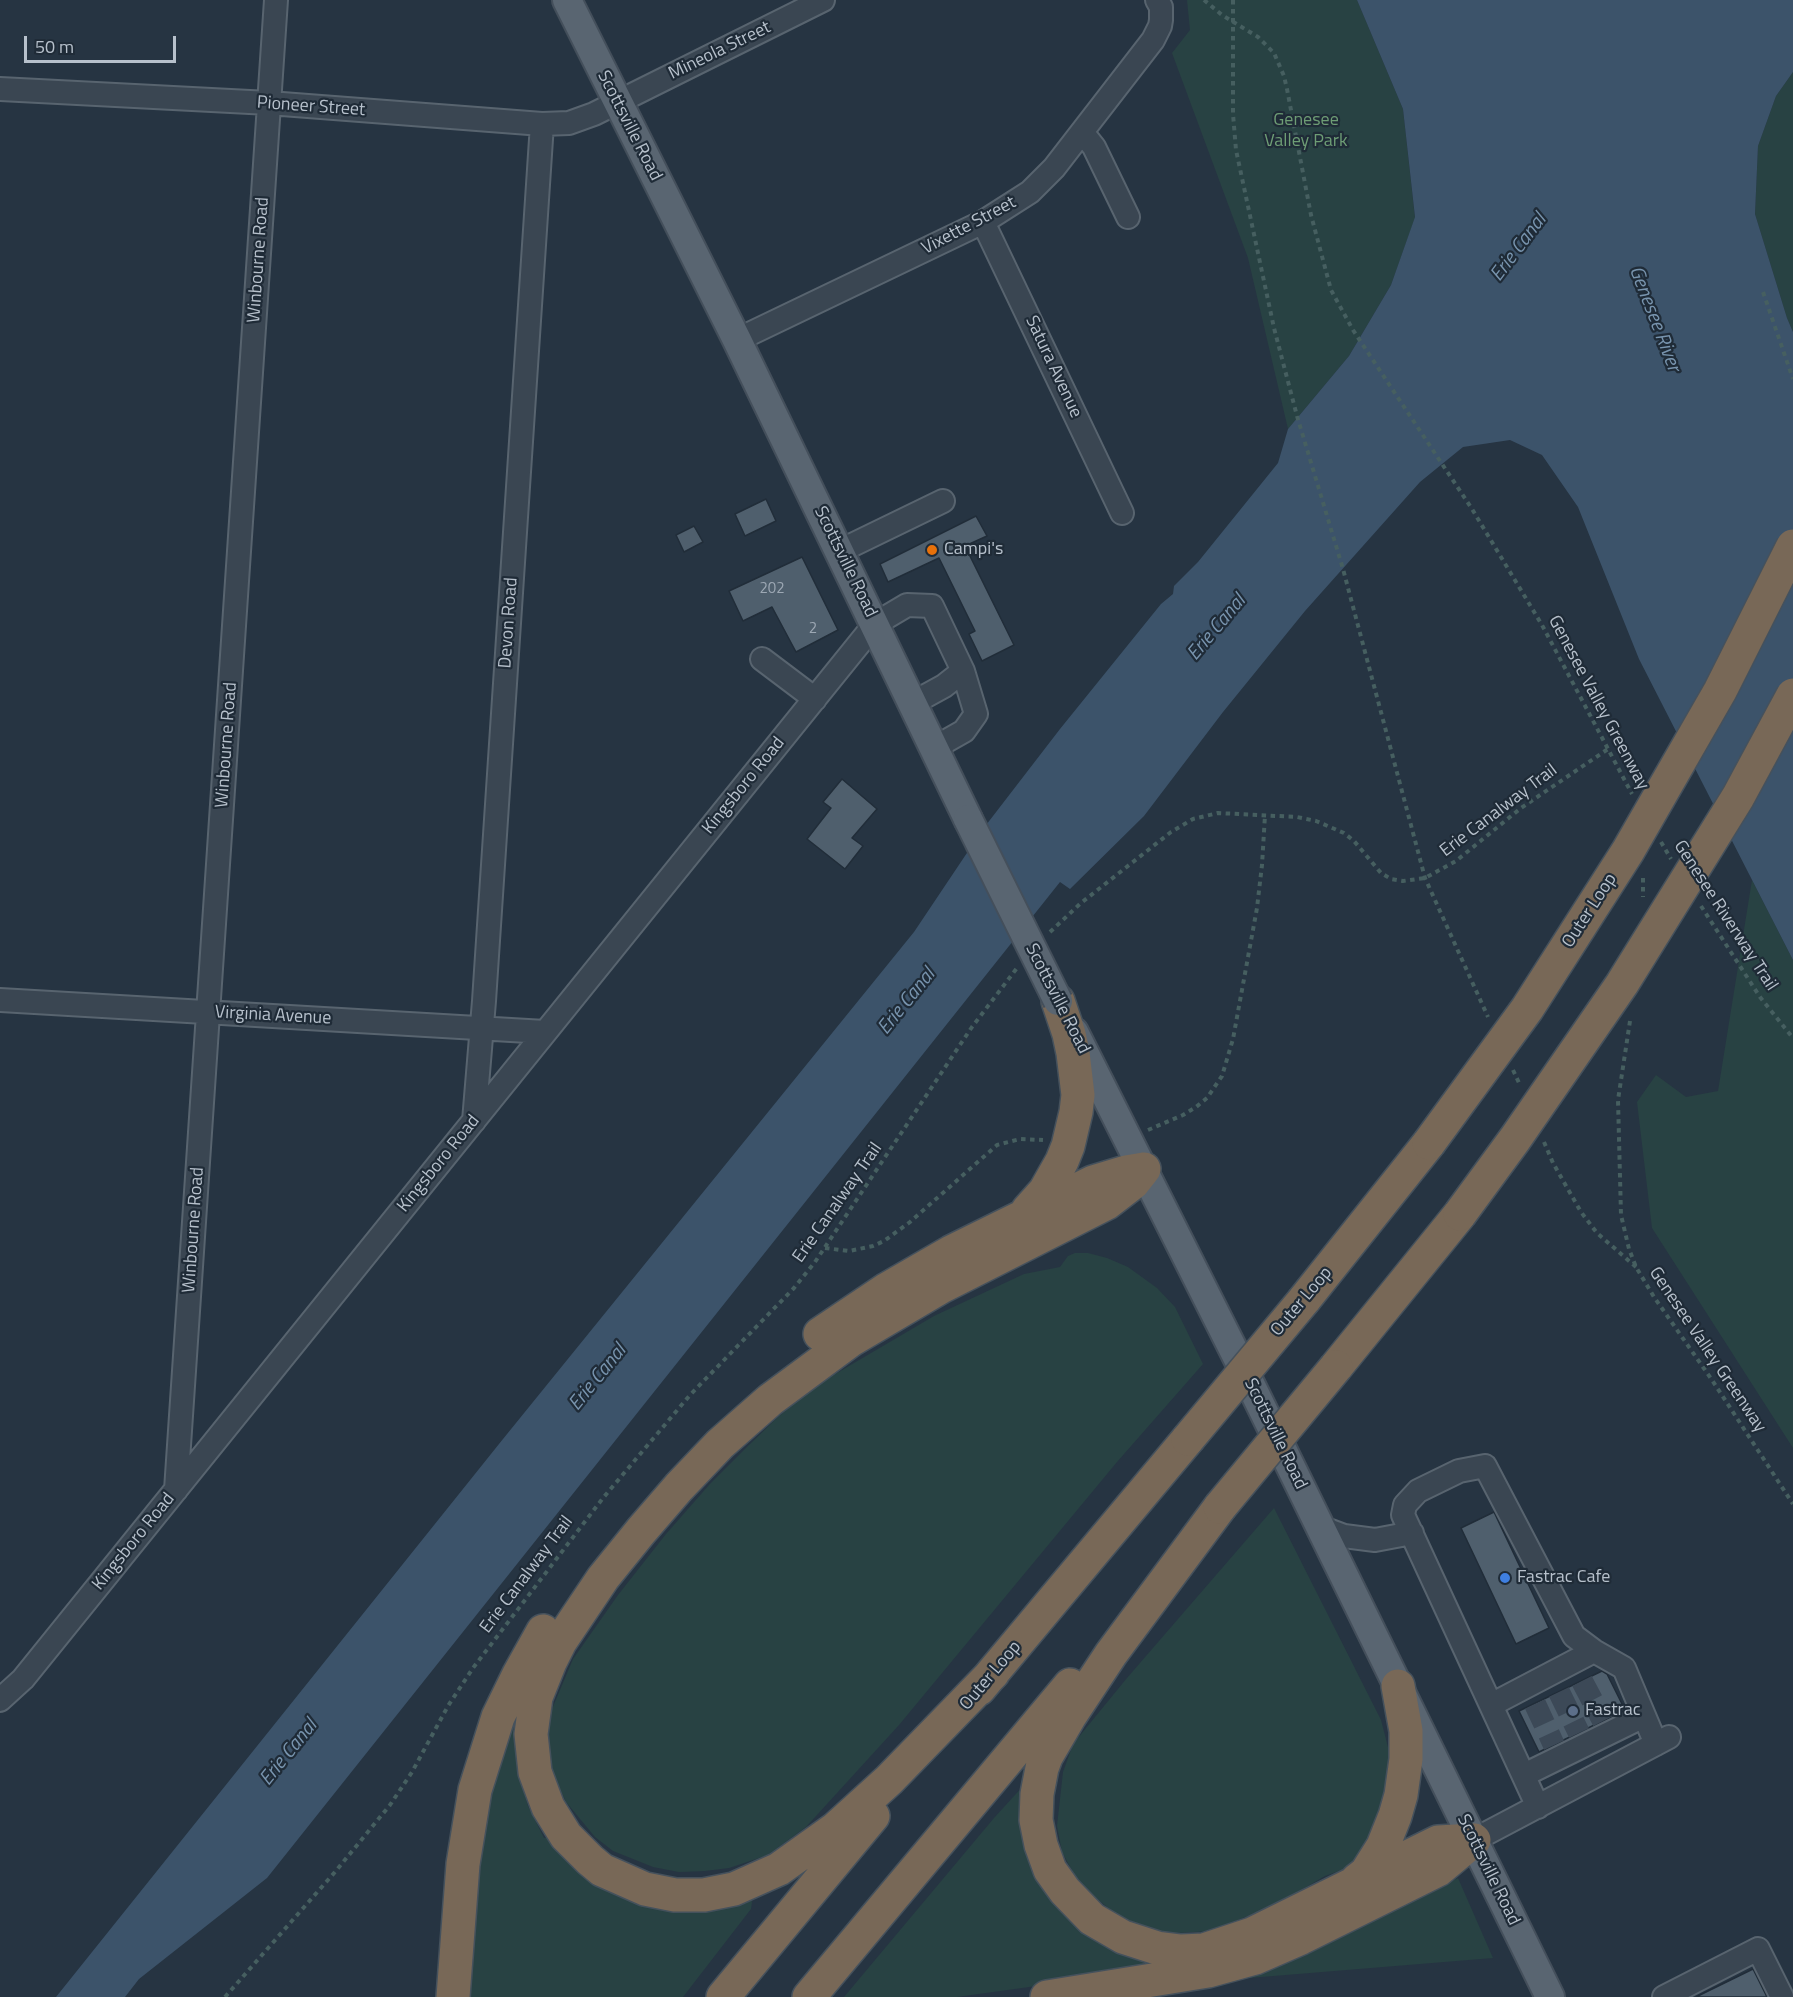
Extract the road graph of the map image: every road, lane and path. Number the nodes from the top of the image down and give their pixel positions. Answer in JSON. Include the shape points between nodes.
{"nodes":[{"id":1,"x":276,"y":0,"type":"edge"},
{"id":2,"x":567,"y":0,"type":"edge"},
{"id":3,"x":823,"y":0,"type":"edge"},
{"id":4,"x":1204,"y":0,"type":"edge"},
{"id":5,"x":1233,"y":0,"type":"edge"},
{"id":6,"x":1159,"y":7,"type":"edge"},
{"id":7,"x":1233,"y":21,"type":"junction"},
{"id":8,"x":0,"y":89,"type":"edge"},
{"id":9,"x":617,"y":102,"type":"junction"},
{"id":10,"x":269,"y":103,"type":"junction"},
{"id":11,"x":542,"y":124,"type":"junction"},
{"id":12,"x":1082,"y":132,"type":"junction"},
{"id":13,"x":1128,"y":217,"type":"dead end"},
{"id":14,"x":983,"y":222,"type":"junction"},
{"id":15,"x":1763,"y":292,"type":"dead end"},
{"id":16,"x":738,"y":340,"type":"junction"},
{"id":17,"x":1793,"y":379,"type":"edge"},
{"id":18,"x":943,"y":501,"type":"dead end"},
{"id":19,"x":1122,"y":513,"type":"dead end"},
{"id":20,"x":1793,"y":546,"type":"edge"},
{"id":21,"x":840,"y":551,"type":"junction"},
{"id":22,"x":875,"y":624,"type":"junction"},
{"id":23,"x":762,"y":659,"type":"dead end"},
{"id":24,"x":963,"y":671,"type":"junction"},
{"id":25,"x":1793,"y":695,"type":"edge"},
{"id":26,"x":815,"y":699,"type":"junction"},
{"id":27,"x":913,"y":703,"type":"junction"},
{"id":28,"x":934,"y":748,"type":"junction"},
{"id":29,"x":1608,"y":749,"type":"junction"},
{"id":30,"x":1634,"y":798,"type":"dead end"},
{"id":31,"x":1657,"y":836,"type":"dead end"},
{"id":32,"x":1675,"y":865,"type":"dead end"},
{"id":33,"x":1642,"y":866,"type":"dead end"},
{"id":34,"x":1425,"y":878,"type":"junction"},
{"id":35,"x":1643,"y":901,"type":"dead end"},
{"id":36,"x":1699,"y":903,"type":"dead end"},
{"id":37,"x":1043,"y":938,"type":"dead end"},
{"id":38,"x":1023,"y":960,"type":"dead end"},
{"id":39,"x":0,"y":1000,"type":"edge"},
{"id":40,"x":1058,"y":1001,"type":"junction"},
{"id":41,"x":209,"y":1012,"type":"junction"},
{"id":42,"x":1631,"y":1015,"type":"dead end"},
{"id":43,"x":1491,"y":1023,"type":"dead end"},
{"id":44,"x":482,"y":1028,"type":"junction"},
{"id":45,"x":545,"y":1032,"type":"junction"},
{"id":46,"x":1793,"y":1038,"type":"edge"},
{"id":47,"x":1510,"y":1064,"type":"dead end"},
{"id":48,"x":1522,"y":1091,"type":"dead end"},
{"id":49,"x":474,"y":1121,"type":"junction"},
{"id":50,"x":1539,"y":1131,"type":"dead end"},
{"id":51,"x":1144,"y":1169,"type":"junction"},
{"id":52,"x":1012,"y":1222,"type":"junction"},
{"id":53,"x":1636,"y":1267,"type":"junction"},
{"id":54,"x":176,"y":1490,"type":"junction"},
{"id":55,"x":1793,"y":1504,"type":"edge"},
{"id":56,"x":1220,"y":1507,"type":"junction"},
{"id":57,"x":1320,"y":1527,"type":"junction"},
{"id":58,"x":1412,"y":1533,"type":"junction"},
{"id":59,"x":1594,"y":1651,"type":"junction"},
{"id":60,"x":993,"y":1673,"type":"junction"},
{"id":61,"x":1398,"y":1686,"type":"junction"},
{"id":62,"x":0,"y":1700,"type":"edge"},
{"id":63,"x":1491,"y":1705,"type":"junction"},
{"id":64,"x":1644,"y":1716,"type":"junction"},
{"id":65,"x":1524,"y":1775,"type":"junction"},
{"id":66,"x":1539,"y":1807,"type":"junction"},
{"id":67,"x":1474,"y":1840,"type":"junction"},
{"id":68,"x":1349,"y":1888,"type":"junction"},
{"id":69,"x":225,"y":1997,"type":"edge"},
{"id":70,"x":453,"y":1997,"type":"edge"},
{"id":71,"x":723,"y":1997,"type":"edge"},
{"id":72,"x":809,"y":1997,"type":"edge"},
{"id":73,"x":1047,"y":1997,"type":"edge"},
{"id":74,"x":1550,"y":1997,"type":"edge"},
{"id":75,"x":1664,"y":1997,"type":"edge"},
{"id":76,"x":1782,"y":1997,"type":"edge"}],
"edges":[{"from":1,"to":10,"type":"street","name":"Winbourne Road"},
{"from":2,"to":9,"type":"main road","name":"Scottsville Road"},
{"from":3,"to":9,"type":"street","name":"Mineola Street"},
{"from":4,"to":7,"type":"path","name":"Genesee Valley Greenway"},
{"from":5,"to":7,"type":"path"},
{"from":6,"to":12,"type":"street","name":"Vixette Street","via":[[1160,26],[1153,40]]},
{"from":7,"to":29,"type":"path","name":"Genesee Valley Greenway","via":[[1258,37],[1279,64],[1331,290],[1353,330],[1448,470],[1542,625]]},
{"from":7,"to":34,"type":"path","via":[[1236,150],[1274,328]]},
{"from":8,"to":10,"type":"street","name":"Pioneer Street"},
{"from":9,"to":11,"type":"street","name":"Pioneer Street","via":[[580,120]]},
{"from":9,"to":16,"type":"main road","name":"Scottsville Road"},
{"from":10,"to":11,"type":"street","name":"Pioneer Street"},
{"from":10,"to":41,"type":"street","name":"Winbourne Road"},
{"from":11,"to":44,"type":"street","name":"Devon Road"},
{"from":12,"to":13,"type":"street","via":[[1094,147]]},
{"from":12,"to":14,"type":"street","name":"Vixette Street","via":[[1038,184]]},
{"from":14,"to":16,"type":"street","name":"Vixette Street"},
{"from":14,"to":19,"type":"street","name":"Satura Avenue"},
{"from":15,"to":17,"type":"path"},
{"from":16,"to":21,"type":"main road","name":"Scottsville Road"},
{"from":18,"to":21,"type":"street"},
{"from":20,"to":60,"type":"highway","name":"Outer Loop","bridge":true,"via":[[1720,691],[1628,851],[1516,1024],[1430,1143],[1304,1300]]},
{"from":21,"to":22,"type":"main road","name":"Scottsville Road"},
{"from":22,"to":24,"type":"street","via":[[907,605],[933,606]]},
{"from":22,"to":26,"type":"street","name":"Kingsboro Road"},
{"from":22,"to":27,"type":"main road","name":"Scottsville Road"},
{"from":23,"to":26,"type":"street"},
{"from":24,"to":27,"type":"street"},
{"from":24,"to":28,"type":"street","via":[[976,714],[964,731]]},
{"from":25,"to":56,"type":"highway","bridge":true,"via":[[1738,797],[1622,984],[1532,1116],[1460,1214]]},
{"from":26,"to":45,"type":"street","name":"Kingsboro Road"},
{"from":27,"to":28,"type":"main road","name":"Scottsville Road"},
{"from":28,"to":40,"type":"main road","name":"Scottsville Road","bridge":true},
{"from":29,"to":30,"type":"path","name":"Genesee Valley Greenway"},
{"from":29,"to":34,"type":"path","name":"Erie Canalway Trail","via":[[1521,808],[1456,861]]},
{"from":31,"to":32,"type":"path","name":"Genesee Riverway Trail"},
{"from":33,"to":35,"type":"path"},
{"from":34,"to":37,"type":"path","name":"Erie Canalway Trail","via":[[1391,879],[1344,833],[1316,821],[1218,813],[1193,819],[1171,832]]},
{"from":34,"to":43,"type":"path"},
{"from":36,"to":46,"type":"path","name":"Genesee Riverway Trail","via":[[1760,997]]},
{"from":38,"to":69,"type":"path","name":"Erie Canalway Trail","via":[[972,1027],[815,1262],[690,1395],[603,1498],[473,1668],[385,1812]]},
{"from":39,"to":41,"type":"street","name":"Virginia Avenue"},
{"from":40,"to":51,"type":"main road","name":"Scottsville Road"},
{"from":40,"to":52,"type":"highway","via":[[1070,1034],[1076,1074],[1078,1095],[1072,1130],[1054,1177],[1034,1203]]},
{"from":41,"to":44,"type":"street","name":"Virginia Avenue"},
{"from":41,"to":54,"type":"street","name":"Winbourne Road"},
{"from":42,"to":53,"type":"path","name":"Genesee Valley Greenway","via":[[1619,1079],[1618,1118],[1621,1215]]},
{"from":44,"to":45,"type":"street","name":"Virginia Avenue"},
{"from":44,"to":49,"type":"street","name":"Devon Road"},
{"from":45,"to":49,"type":"street","name":"Kingsboro Road"},
{"from":47,"to":48,"type":"path"},
{"from":49,"to":54,"type":"street","name":"Kingsboro Road"},
{"from":50,"to":53,"type":"path","via":[[1581,1212],[1597,1233]]},
{"from":51,"to":52,"type":"highway","via":[[1093,1182]]},
{"from":51,"to":57,"type":"main road","name":"Scottsville Road"},
{"from":51,"to":60,"type":"highway","via":[[1107,1203],[960,1276],[851,1340],[770,1400],[720,1444],[603,1578],[560,1642],[536,1697],[531,1734],[535,1772],[557,1822],[602,1870],[645,1889],[675,1895],[734,1889],[779,1869],[835,1829],[889,1780]]},
{"from":52,"to":70,"type":"highway","via":[[897,1283],[775,1369],[666,1471],[579,1576],[519,1674],[498,1717],[482,1765],[465,1839]]},
{"from":53,"to":55,"type":"path","name":"Genesee Valley Greenway"},
{"from":54,"to":62,"type":"street","name":"Kingsboro Road","via":[[23,1679]]},
{"from":56,"to":68,"type":"highway","via":[[1122,1638],[1052,1746],[1037,1794],[1036,1820],[1041,1845],[1056,1880],[1092,1919],[1123,1937],[1169,1950],[1204,1950],[1228,1944]]},
{"from":56,"to":72,"type":"highway"},
{"from":57,"to":58,"type":"street","via":[[1344,1536],[1375,1540]]},
{"from":57,"to":61,"type":"main road","name":"Scottsville Road"},
{"from":58,"to":59,"type":"street","via":[[1403,1515],[1405,1505],[1418,1491],[1459,1471],[1485,1466],[1518,1526],[1518,1549],[1557,1632],[1574,1636]]},
{"from":58,"to":63,"type":"street"},
{"from":59,"to":63,"type":"street","via":[[1577,1672],[1531,1695]]},
{"from":59,"to":64,"type":"street","via":[[1624,1668]]},
{"from":60,"to":71,"type":"highway","name":"Outer Loop"},
{"from":61,"to":67,"type":"main road","name":"Scottsville Road"},
{"from":61,"to":68,"type":"highway","via":[[1407,1746],[1398,1805],[1383,1846],[1366,1873]]},
{"from":63,"to":65,"type":"street"},
{"from":64,"to":65,"type":"street","via":[[1606,1727],[1557,1751]]},
{"from":64,"to":66,"type":"street","via":[[1662,1740]]},
{"from":65,"to":66,"type":"street"},
{"from":66,"to":67,"type":"street"},
{"from":67,"to":68,"type":"highway","via":[[1438,1842]]},
{"from":67,"to":73,"type":"highway","via":[[1438,1870],[1255,1958],[1208,1971]]},
{"from":67,"to":74,"type":"main road","name":"Scottsville Road"},
{"from":75,"to":76,"type":"street","via":[[1758,1949]]}]}
